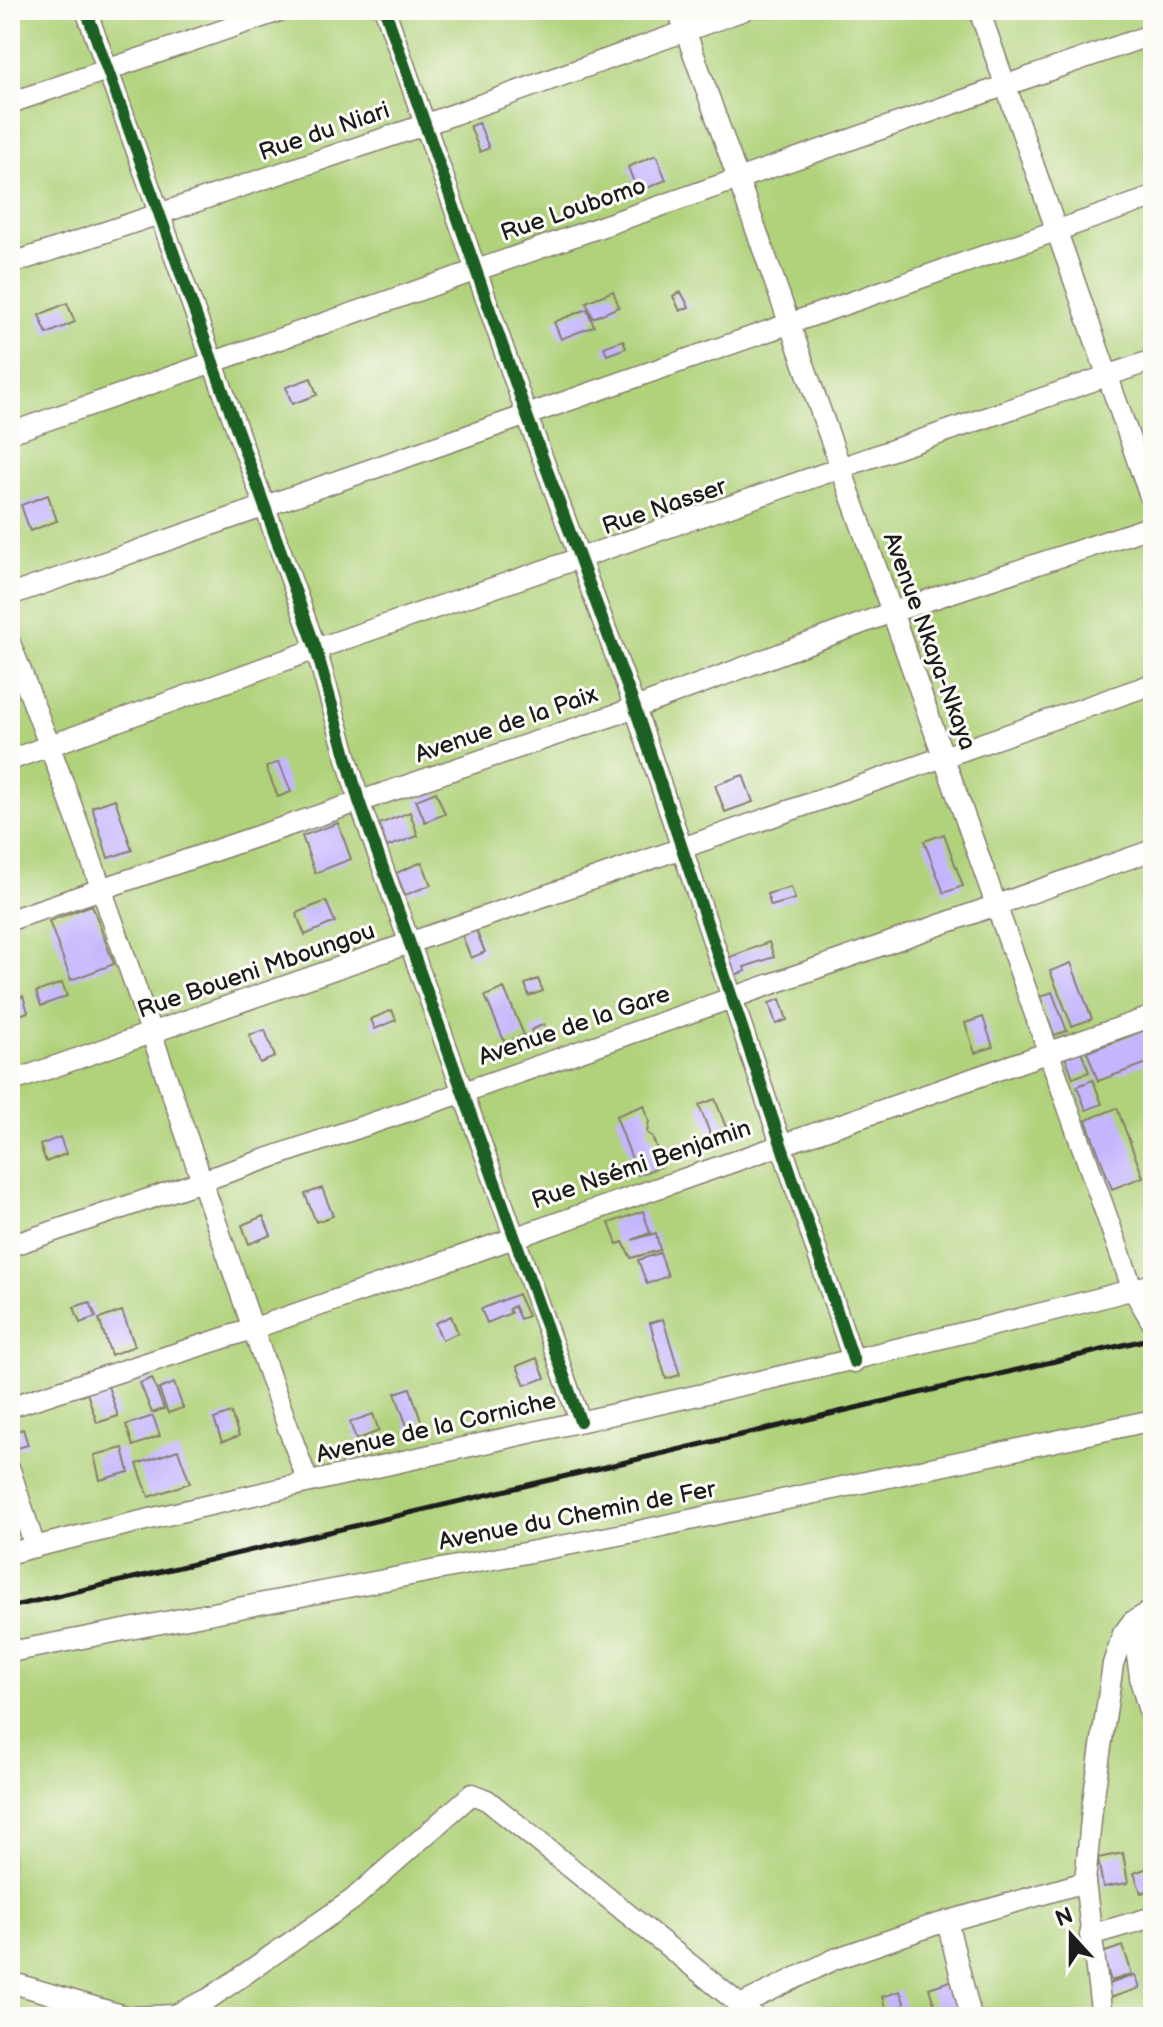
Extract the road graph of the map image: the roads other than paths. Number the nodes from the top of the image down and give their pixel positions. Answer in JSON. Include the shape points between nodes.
{"nodes":[{"id":1,"x":86,"y":10,"type":"edge"},
{"id":2,"x":282,"y":10,"type":"edge"},
{"id":3,"x":385,"y":10,"type":"edge"},
{"id":4,"x":678,"y":10,"type":"edge"},
{"id":5,"x":744,"y":10,"type":"edge"},
{"id":6,"x":979,"y":10,"type":"edge"},
{"id":7,"x":685,"y":31,"type":"junction"},
{"id":8,"x":1153,"y":34,"type":"edge"},
{"id":9,"x":106,"y":71,"type":"junction"},
{"id":10,"x":1006,"y":86,"type":"junction"},
{"id":11,"x":10,"y":103,"type":"edge"},
{"id":12,"x":424,"y":125,"type":"junction"},
{"id":13,"x":737,"y":179,"type":"junction"},
{"id":14,"x":1153,"y":197,"type":"edge"},
{"id":15,"x":158,"y":215,"type":"junction"},
{"id":16,"x":1057,"y":231,"type":"junction"},
{"id":17,"x":10,"y":264,"type":"edge"},
{"id":18,"x":477,"y":270,"type":"junction"},
{"id":19,"x":788,"y":325,"type":"junction"},
{"id":20,"x":1153,"y":360,"type":"edge"},
{"id":21,"x":211,"y":363,"type":"junction"},
{"id":22,"x":1107,"y":376,"type":"junction"},
{"id":23,"x":527,"y":416,"type":"junction"},
{"id":24,"x":10,"y":433,"type":"edge"},
{"id":25,"x":841,"y":467,"type":"junction"},
{"id":26,"x":1153,"y":505,"type":"edge"},
{"id":27,"x":263,"y":509,"type":"junction"},
{"id":28,"x":1153,"y":526,"type":"edge"},
{"id":29,"x":582,"y":558,"type":"junction"},
{"id":30,"x":10,"y":595,"type":"edge"},
{"id":31,"x":892,"y":612,"type":"junction"},
{"id":32,"x":10,"y":643,"type":"edge"},
{"id":33,"x":316,"y":649,"type":"junction"},
{"id":34,"x":1153,"y":684,"type":"edge"},
{"id":35,"x":635,"y":708,"type":"junction"},
{"id":36,"x":50,"y":745,"type":"junction"},
{"id":37,"x":944,"y":758,"type":"junction"},
{"id":38,"x":10,"y":760,"type":"edge"},
{"id":39,"x":359,"y":801,"type":"junction"},
{"id":40,"x":680,"y":848,"type":"junction"},
{"id":41,"x":1153,"y":850,"type":"edge"},
{"id":42,"x":102,"y":890,"type":"junction"},
{"id":43,"x":996,"y":903,"type":"junction"},
{"id":44,"x":10,"y":920,"type":"edge"},
{"id":45,"x":412,"y":942,"type":"junction"},
{"id":46,"x":731,"y":998,"type":"junction"},
{"id":47,"x":1153,"y":1016,"type":"edge"},
{"id":48,"x":154,"y":1034,"type":"junction"},
{"id":49,"x":1049,"y":1051,"type":"junction"},
{"id":50,"x":10,"y":1082,"type":"edge"},
{"id":51,"x":464,"y":1092,"type":"junction"},
{"id":52,"x":779,"y":1143,"type":"junction"},
{"id":53,"x":202,"y":1181,"type":"junction"},
{"id":54,"x":516,"y":1235,"type":"junction"},
{"id":55,"x":10,"y":1246,"type":"edge"},
{"id":56,"x":1143,"y":1287,"type":"edge"},
{"id":57,"x":1153,"y":1324,"type":"edge"},
{"id":58,"x":252,"y":1329,"type":"junction"},
{"id":59,"x":854,"y":1362,"type":"junction"},
{"id":60,"x":10,"y":1407,"type":"edge"},
{"id":61,"x":1153,"y":1420,"type":"edge"},
{"id":62,"x":580,"y":1421,"type":"junction"},
{"id":63,"x":10,"y":1470,"type":"edge"},
{"id":64,"x":308,"y":1482,"type":"junction"},
{"id":65,"x":35,"y":1547,"type":"junction"},
{"id":66,"x":10,"y":1553,"type":"edge"},
{"id":67,"x":1153,"y":1610,"type":"edge"},
{"id":68,"x":1132,"y":1622,"type":"junction"},
{"id":69,"x":10,"y":1652,"type":"edge"},
{"id":70,"x":1153,"y":1725,"type":"edge"},
{"id":71,"x":1085,"y":1882,"type":"junction"},
{"id":72,"x":1153,"y":1917,"type":"edge"},
{"id":73,"x":947,"y":1921,"type":"junction"},
{"id":74,"x":1090,"y":1935,"type":"junction"},
{"id":75,"x":10,"y":1982,"type":"edge"},
{"id":76,"x":748,"y":2011,"type":"edge"},
{"id":77,"x":130,"y":2017,"type":"edge"},
{"id":78,"x":971,"y":2017,"type":"edge"},
{"id":79,"x":1102,"y":2017,"type":"edge"}],
"edges":[{"from":1,"to":9,"type":"street"},
{"from":2,"to":9,"type":"street"},
{"from":3,"to":12,"type":"street"},
{"from":4,"to":7,"type":"street","name":"Avenue Nkaya-Nkaya"},
{"from":5,"to":7,"type":"street","name":"Rue du Niari"},
{"from":6,"to":10,"type":"street"},
{"from":7,"to":12,"type":"street","name":"Rue du Niari"},
{"from":7,"to":13,"type":"street","name":"Avenue Nkaya-Nkaya"},
{"from":8,"to":10,"type":"street","name":"Rue Loubomo"},
{"from":9,"to":11,"type":"street"},
{"from":9,"to":15,"type":"street"},
{"from":10,"to":13,"type":"street","name":"Rue Loubomo"},
{"from":10,"to":16,"type":"street"},
{"from":12,"to":15,"type":"street","name":"Rue du Niari"},
{"from":12,"to":18,"type":"street"},
{"from":13,"to":18,"type":"street","name":"Rue Loubomo"},
{"from":13,"to":19,"type":"street","name":"Avenue Nkaya-Nkaya"},
{"from":14,"to":16,"type":"street"},
{"from":15,"to":17,"type":"street","name":"Rue du Niari"},
{"from":15,"to":21,"type":"street"},
{"from":16,"to":19,"type":"street"},
{"from":16,"to":22,"type":"street"},
{"from":18,"to":21,"type":"street","name":"Rue Loubomo"},
{"from":18,"to":23,"type":"street"},
{"from":19,"to":23,"type":"street"},
{"from":19,"to":25,"type":"street","name":"Avenue Nkaya-Nkaya"},
{"from":20,"to":22,"type":"street","name":"Rue Nasser"},
{"from":21,"to":24,"type":"street","name":"Rue Loubomo"},
{"from":21,"to":27,"type":"street"},
{"from":22,"to":25,"type":"street","name":"Rue Nasser"},
{"from":22,"to":26,"type":"street"},
{"from":23,"to":27,"type":"street"},
{"from":23,"to":29,"type":"street"},
{"from":25,"to":29,"type":"street","name":"Rue Nasser"},
{"from":25,"to":31,"type":"street","name":"Avenue Nkaya-Nkaya"},
{"from":27,"to":30,"type":"street"},
{"from":27,"to":33,"type":"street"},
{"from":28,"to":31,"type":"street","name":"Avenue de la Paix"},
{"from":29,"to":33,"type":"street","name":"Rue Nasser"},
{"from":29,"to":35,"type":"street"},
{"from":31,"to":35,"type":"street","name":"Avenue de la Paix"},
{"from":31,"to":37,"type":"street","name":"Avenue Nkaya-Nkaya"},
{"from":32,"to":36,"type":"street"},
{"from":33,"to":36,"type":"street","name":"Rue Nasser"},
{"from":33,"to":39,"type":"street"},
{"from":34,"to":37,"type":"street","name":"Rue Boueni Mboungou"},
{"from":35,"to":39,"type":"street","name":"Avenue de la Paix"},
{"from":35,"to":40,"type":"street"},
{"from":36,"to":38,"type":"street","name":"Rue Nasser"},
{"from":36,"to":42,"type":"street"},
{"from":37,"to":40,"type":"street","name":"Rue Boueni Mboungou"},
{"from":37,"to":43,"type":"street","name":"Avenue Nkaya-Nkaya"},
{"from":39,"to":42,"type":"street","name":"Avenue de la Paix"},
{"from":39,"to":45,"type":"street"},
{"from":40,"to":45,"type":"street","name":"Rue Boueni Mboungou"},
{"from":40,"to":46,"type":"street"},
{"from":41,"to":43,"type":"street","name":"Avenue de la Gare"},
{"from":42,"to":44,"type":"street","name":"Avenue de la Paix"},
{"from":42,"to":48,"type":"street"},
{"from":43,"to":46,"type":"street","name":"Avenue de la Gare"},
{"from":43,"to":49,"type":"street","name":"Avenue Nkaya-Nkaya"},
{"from":45,"to":48,"type":"street","name":"Rue Boueni Mboungou"},
{"from":45,"to":51,"type":"street"},
{"from":46,"to":51,"type":"street","name":"Avenue de la Gare"},
{"from":46,"to":52,"type":"street"},
{"from":47,"to":49,"type":"street","name":"Rue Nsémi Benjamin"},
{"from":48,"to":50,"type":"street","name":"Rue Boueni Mboungou"},
{"from":48,"to":53,"type":"street"},
{"from":49,"to":52,"type":"street","name":"Rue Nsémi Benjamin"},
{"from":49,"to":56,"type":"street","name":"Avenue Nkaya-Nkaya"},
{"from":51,"to":53,"type":"street","name":"Avenue de la Gare"},
{"from":51,"to":54,"type":"street"},
{"from":52,"to":54,"type":"street","name":"Rue Nsémi Benjamin"},
{"from":52,"to":59,"type":"street"},
{"from":53,"to":55,"type":"street","name":"Avenue de la Gare"},
{"from":53,"to":58,"type":"street"},
{"from":54,"to":58,"type":"street","name":"Rue Nsémi Benjamin"},
{"from":54,"to":62,"type":"street"},
{"from":56,"to":57,"type":"street","name":"Avenue Nkaya-Nkaya"},
{"from":56,"to":59,"type":"street","name":"Avenue de la Corniche"},
{"from":58,"to":60,"type":"street","name":"Rue Nsémi Benjamin"},
{"from":58,"to":64,"type":"street"},
{"from":59,"to":62,"type":"street","name":"Avenue de la Corniche"},
{"from":61,"to":69,"type":"street","name":"Avenue du Chemin de Fer","via":[[634,1532]]},
{"from":62,"to":64,"type":"street","name":"Avenue de la Corniche"},
{"from":63,"to":65,"type":"street"},
{"from":64,"to":65,"type":"street","name":"Avenue de la Corniche"},
{"from":65,"to":66,"type":"street","name":"Avenue de la Corniche"},
{"from":67,"to":68,"type":"street"},
{"from":68,"to":70,"type":"street"},
{"from":68,"to":71,"type":"street","via":[[1113,1664]]},
{"from":71,"to":73,"type":"street"},
{"from":71,"to":74,"type":"street"},
{"from":72,"to":74,"type":"street"},
{"from":73,"to":76,"type":"street","via":[[835,1959]]},
{"from":73,"to":78,"type":"street"},
{"from":74,"to":79,"type":"street"},
{"from":75,"to":77,"type":"street"},
{"from":76,"to":77,"type":"street","via":[[487,1800],[472,1794],[334,1914],[210,1998],[175,2015]]}]}
